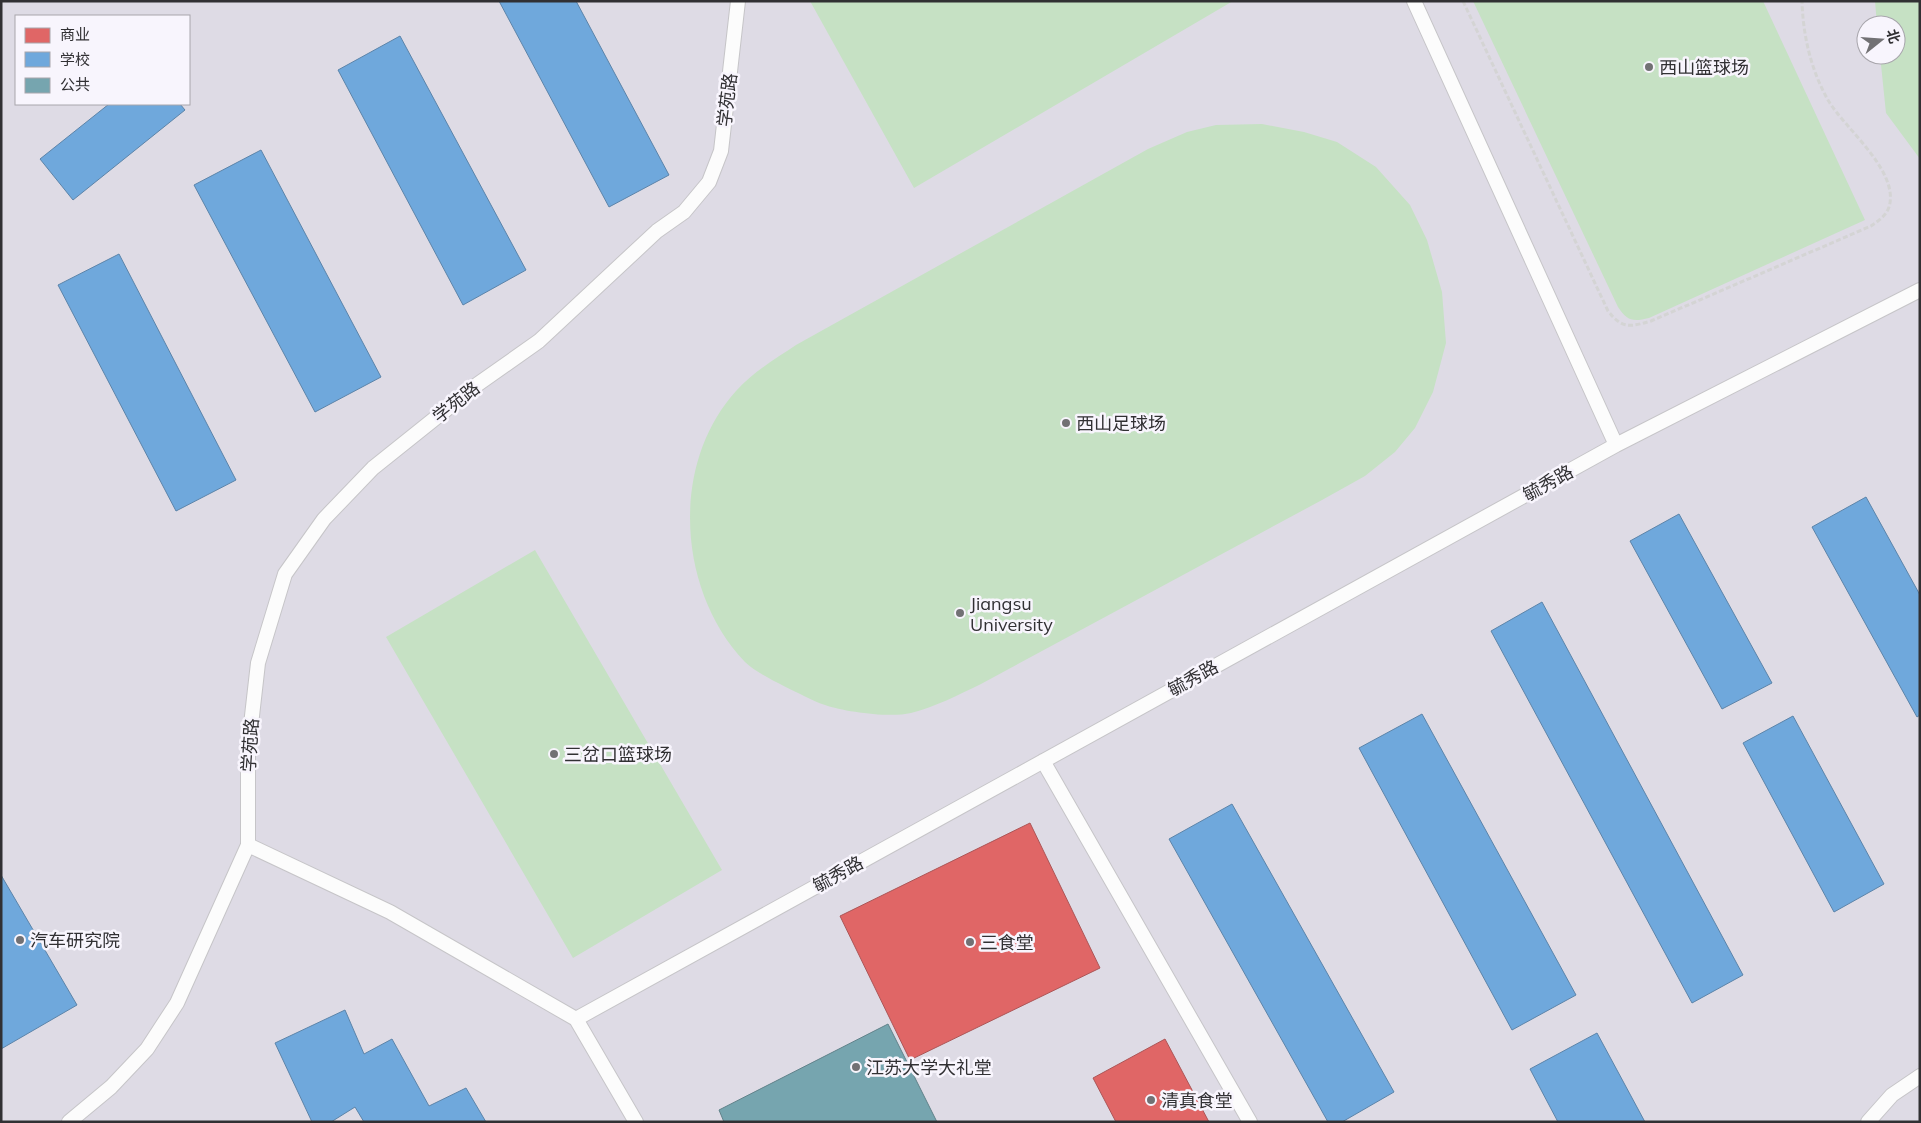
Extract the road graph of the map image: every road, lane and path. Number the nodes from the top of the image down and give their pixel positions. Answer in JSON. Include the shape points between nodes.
{"nodes":[{"id":1,"x":738,"y":1,"type":"edge"},
{"id":2,"x":1414,"y":1,"type":"edge"},
{"id":3,"x":1463,"y":1,"type":"edge"},
{"id":4,"x":1802,"y":1,"type":"edge"},
{"id":5,"x":1920,"y":290,"type":"edge"},
{"id":6,"x":1616,"y":445,"type":"junction"},
{"id":7,"x":1043,"y":761,"type":"junction"},
{"id":8,"x":248,"y":845,"type":"junction"},
{"id":9,"x":576,"y":1019,"type":"junction"},
{"id":10,"x":1920,"y":1076,"type":"edge"},
{"id":11,"x":70,"y":1122,"type":"edge"},
{"id":12,"x":636,"y":1122,"type":"edge"},
{"id":13,"x":1250,"y":1122,"type":"edge"},
{"id":14,"x":1868,"y":1122,"type":"edge"}],
"edges":[{"from":1,"to":8,"type":"lane","name":"学苑路","via":[[721,151],[709,182],[684,212],[657,231],[539,340],[373,468],[324,519],[286,574],[258,663],[248,751]]},
{"from":2,"to":6,"type":"lane"},
{"from":3,"to":4,"type":"path","via":[[1608,311],[1624,326],[1651,321],[1871,226],[1889,207],[1886,177],[1829,102],[1817,78],[1807,48]]},
{"from":5,"to":6,"type":"lane","name":"毓秀路"},
{"from":6,"to":7,"type":"lane","name":"毓秀路"},
{"from":7,"to":9,"type":"lane","name":"毓秀路"},
{"from":7,"to":13,"type":"lane"},
{"from":8,"to":9,"type":"lane","via":[[390,912]]},
{"from":8,"to":11,"type":"lane","via":[[178,1003],[147,1049],[111,1088]]},
{"from":9,"to":12,"type":"lane"},
{"from":10,"to":14,"type":"lane","via":[[1892,1095]]}]}
